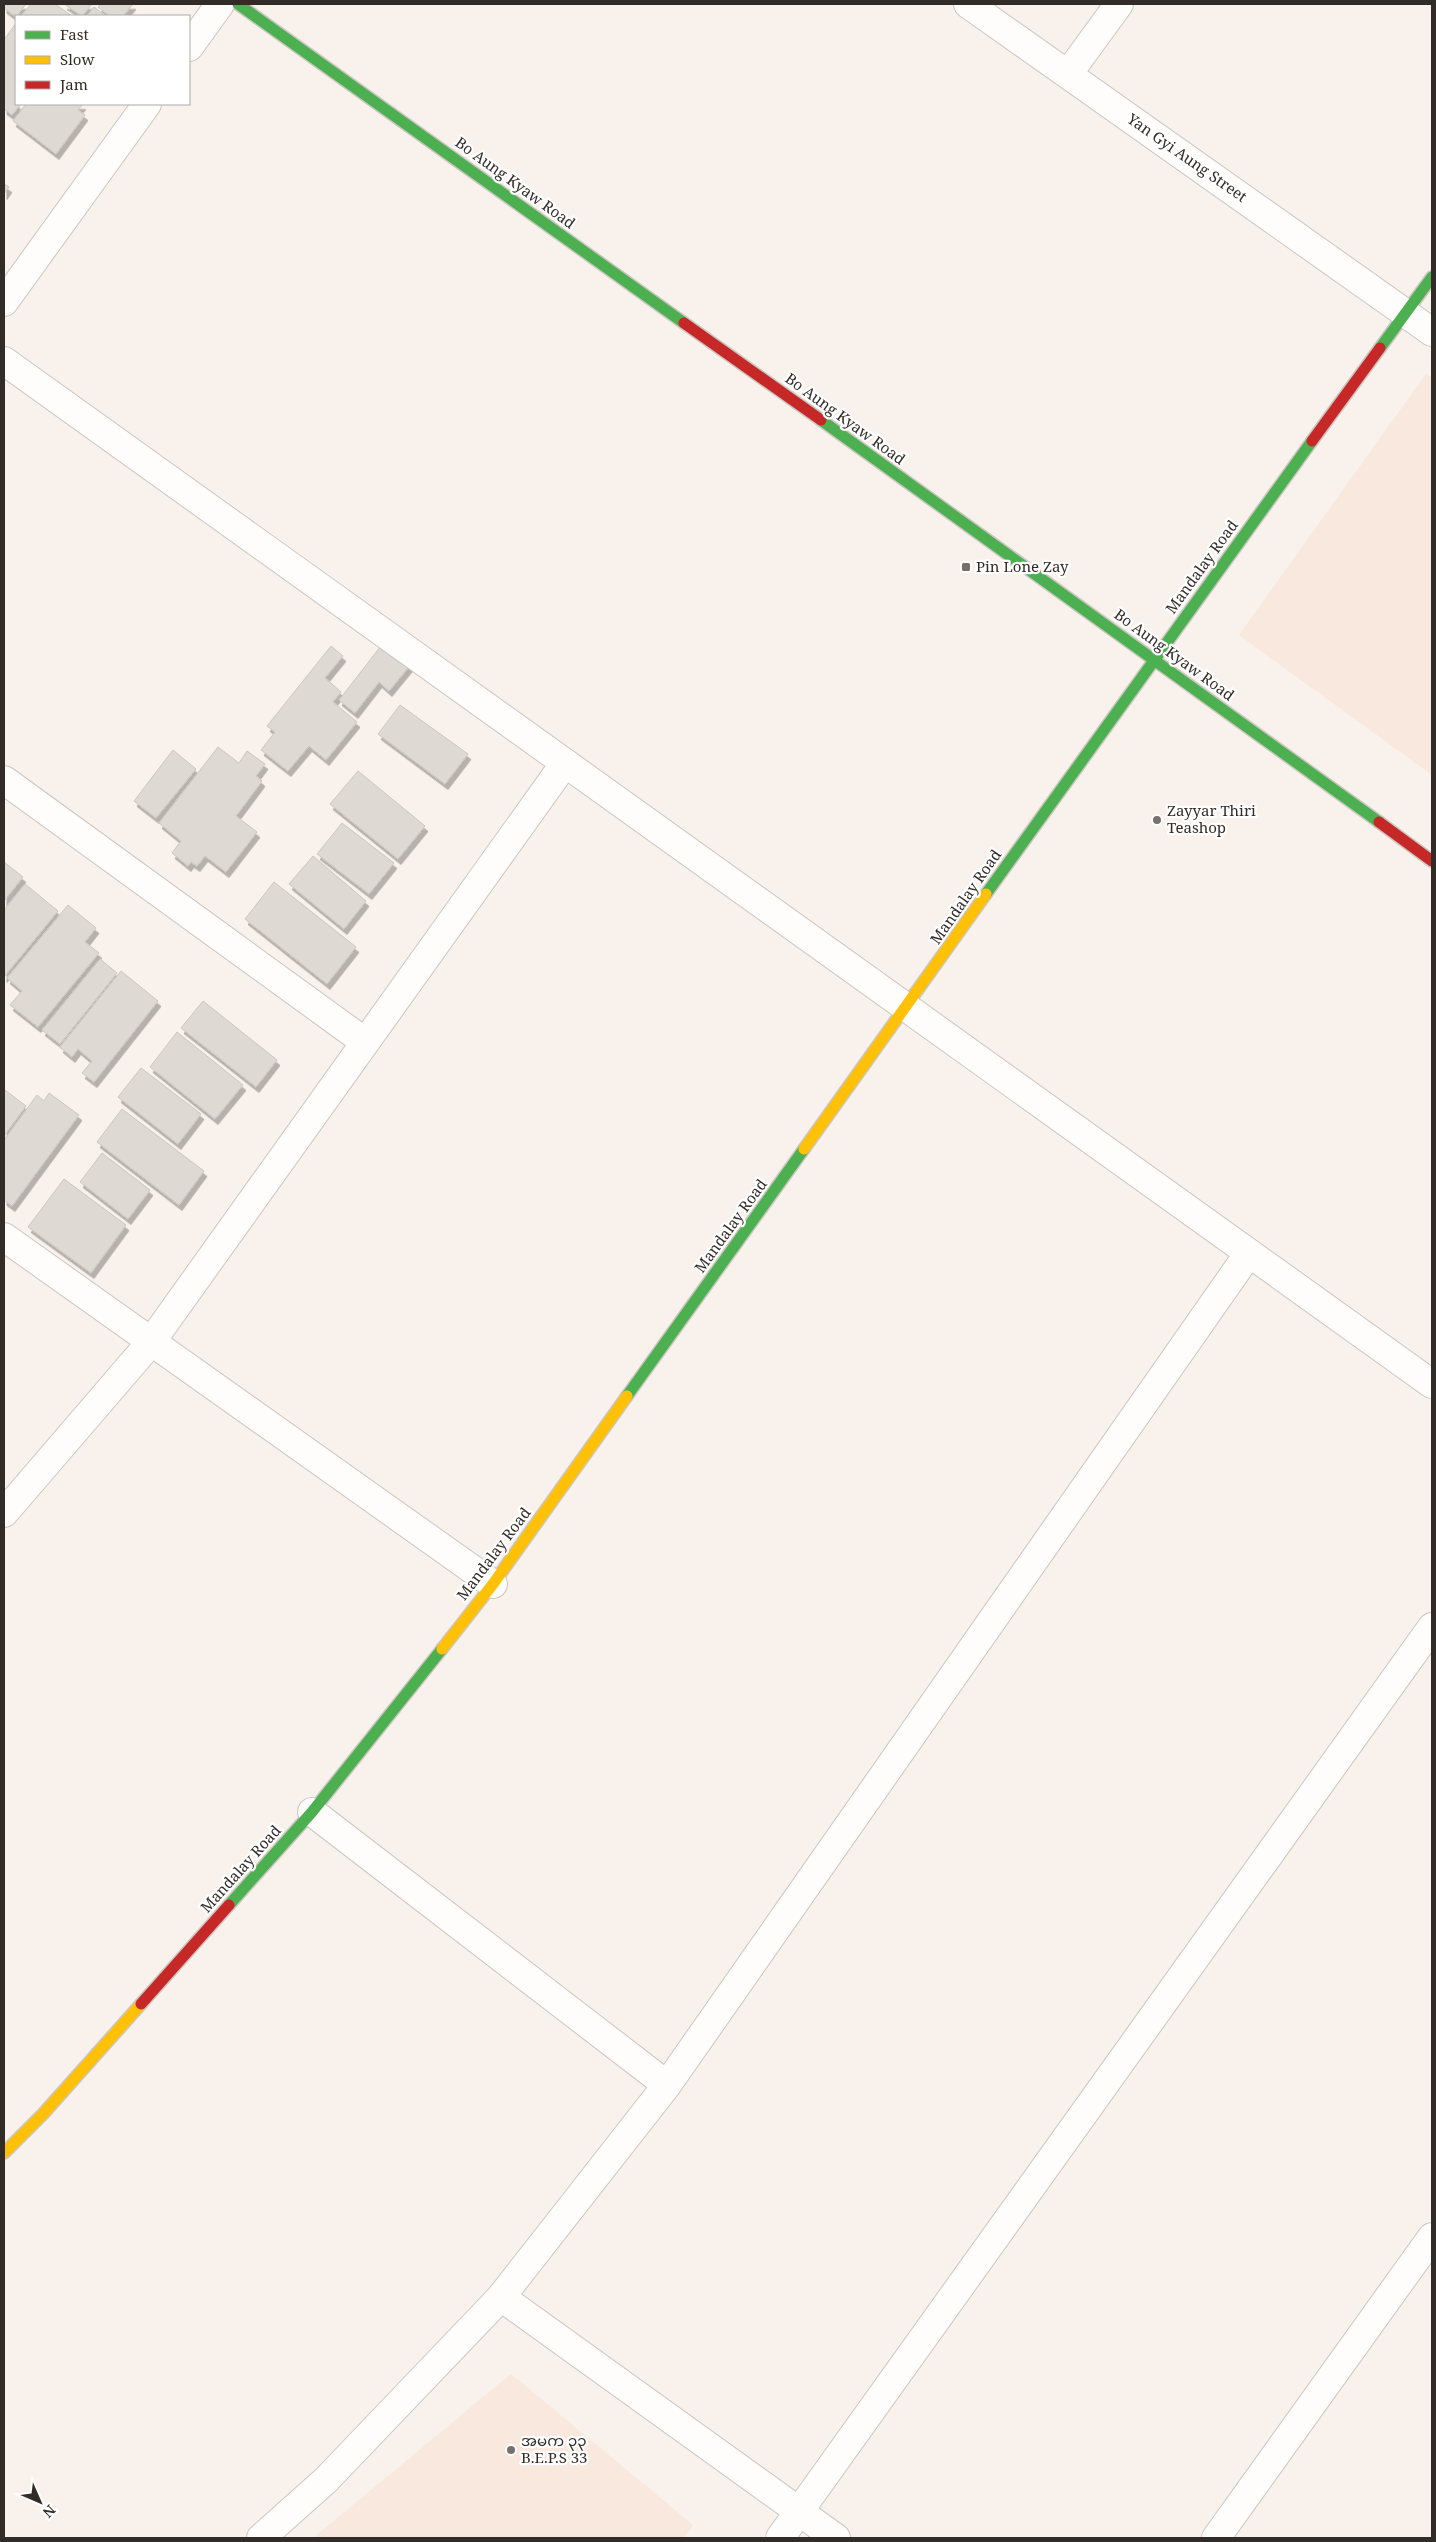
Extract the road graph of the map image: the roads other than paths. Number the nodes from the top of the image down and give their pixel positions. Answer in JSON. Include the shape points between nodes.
{"nodes":[{"id":1,"x":220,"y":4,"type":"edge"},
{"id":2,"x":238,"y":4,"type":"edge"},
{"id":3,"x":968,"y":4,"type":"edge"},
{"id":4,"x":1119,"y":4,"type":"edge"},
{"id":5,"x":190,"y":46,"type":"edge"},
{"id":6,"x":1068,"y":74,"type":"junction"},
{"id":7,"x":146,"y":105,"type":"edge"},
{"id":8,"x":1432,"y":277,"type":"edge"},
{"id":9,"x":4,"y":302,"type":"edge"},
{"id":10,"x":1406,"y":313,"type":"junction"},
{"id":11,"x":1432,"y":332,"type":"edge"},
{"id":12,"x":4,"y":361,"type":"edge"},
{"id":13,"x":1154,"y":658,"type":"junction"},
{"id":14,"x":565,"y":763,"type":"junction"},
{"id":15,"x":4,"y":780,"type":"edge"},
{"id":16,"x":1432,"y":861,"type":"edge"},
{"id":17,"x":906,"y":1008,"type":"junction"},
{"id":18,"x":366,"y":1042,"type":"junction"},
{"id":19,"x":4,"y":1237,"type":"edge"},
{"id":20,"x":1249,"y":1253,"type":"junction"},
{"id":21,"x":151,"y":1342,"type":"junction"},
{"id":22,"x":1432,"y":1384,"type":"edge"},
{"id":23,"x":4,"y":1513,"type":"edge"},
{"id":24,"x":493,"y":1584,"type":"junction"},
{"id":25,"x":1432,"y":1627,"type":"edge"},
{"id":26,"x":312,"y":1812,"type":"junction"},
{"id":27,"x":667,"y":2085,"type":"junction"},
{"id":28,"x":4,"y":2153,"type":"edge"},
{"id":29,"x":1432,"y":2237,"type":"edge"},
{"id":30,"x":501,"y":2297,"type":"junction"},
{"id":31,"x":799,"y":2511,"type":"junction"},
{"id":32,"x":261,"y":2538,"type":"edge"},
{"id":33,"x":780,"y":2538,"type":"edge"},
{"id":34,"x":836,"y":2538,"type":"edge"},
{"id":35,"x":1216,"y":2538,"type":"edge"}],
"edges":[{"from":1,"to":5,"type":"street"},
{"from":2,"to":13,"type":"street","name":"Bo Aung Kyaw Road"},
{"from":3,"to":6,"type":"street","name":"Yan Gyi Aung Street"},
{"from":4,"to":6,"type":"street"},
{"from":6,"to":10,"type":"street","name":"Yan Gyi Aung Street"},
{"from":7,"to":9,"type":"street"},
{"from":8,"to":10,"type":"street","name":"Mandalay Road"},
{"from":10,"to":11,"type":"street","name":"Yan Gyi Aung Street"},
{"from":10,"to":13,"type":"street","name":"Mandalay Road"},
{"from":12,"to":14,"type":"street"},
{"from":13,"to":16,"type":"street","name":"Bo Aung Kyaw Road"},
{"from":13,"to":17,"type":"street","name":"Mandalay Road"},
{"from":14,"to":17,"type":"street"},
{"from":14,"to":18,"type":"street"},
{"from":15,"to":18,"type":"street"},
{"from":17,"to":20,"type":"street"},
{"from":17,"to":24,"type":"street","name":"Mandalay Road"},
{"from":18,"to":21,"type":"street"},
{"from":19,"to":21,"type":"street"},
{"from":20,"to":22,"type":"street"},
{"from":20,"to":27,"type":"street"},
{"from":21,"to":23,"type":"street"},
{"from":21,"to":24,"type":"street"},
{"from":24,"to":26,"type":"street","name":"Mandalay Road"},
{"from":25,"to":31,"type":"street"},
{"from":26,"to":27,"type":"street"},
{"from":26,"to":28,"type":"street","name":"Mandalay Road","via":[[43,2114]]},
{"from":27,"to":30,"type":"street"},
{"from":29,"to":35,"type":"street"},
{"from":30,"to":31,"type":"street"},
{"from":30,"to":32,"type":"street","via":[[326,2480]]},
{"from":31,"to":33,"type":"street"},
{"from":31,"to":34,"type":"street"}]}
